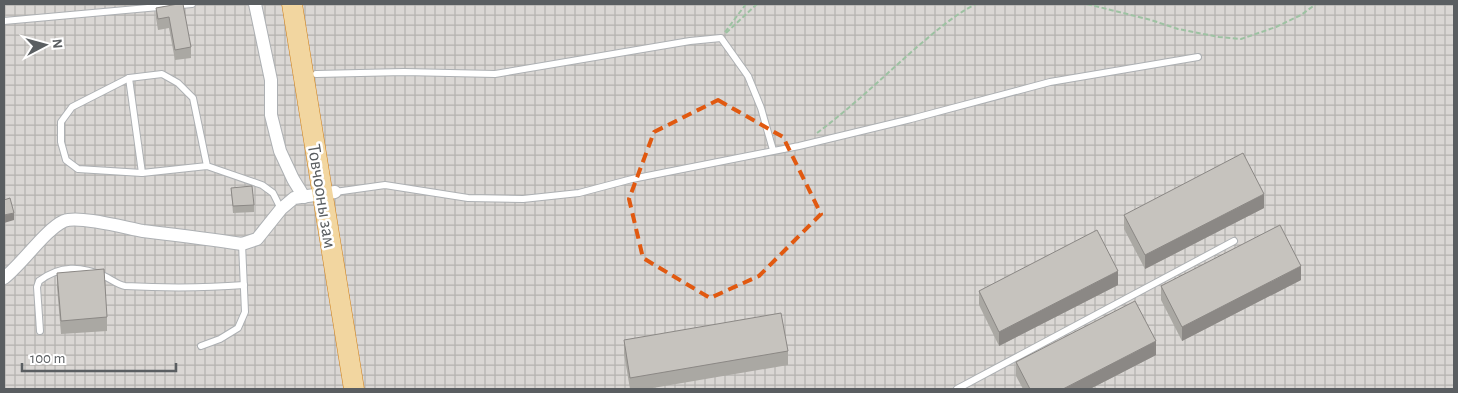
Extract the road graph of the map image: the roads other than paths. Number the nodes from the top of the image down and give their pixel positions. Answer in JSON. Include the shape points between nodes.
{"nodes":[{"id":1,"x":192,"y":4,"type":"edge"},
{"id":2,"x":255,"y":4,"type":"edge"},
{"id":3,"x":292,"y":4,"type":"edge"},
{"id":4,"x":305,"y":4,"type":"edge"},
{"id":5,"x":4,"y":21,"type":"edge"},
{"id":6,"x":1198,"y":56,"type":"dead end"},
{"id":7,"x":316,"y":74,"type":"junction"},
{"id":8,"x":129,"y":78,"type":"junction"},
{"id":9,"x":773,"y":150,"type":"junction"},
{"id":10,"x":206,"y":166,"type":"junction"},
{"id":11,"x":142,"y":173,"type":"junction"},
{"id":12,"x":320,"y":194,"type":"junction"},
{"id":13,"x":281,"y":209,"type":"junction"},
{"id":14,"x":1234,"y":242,"type":"dead end"},
{"id":15,"x":242,"y":244,"type":"junction"},
{"id":16,"x":4,"y":278,"type":"edge"},
{"id":17,"x":244,"y":285,"type":"junction"},
{"id":18,"x":40,"y":332,"type":"dead end"},
{"id":19,"x":201,"y":346,"type":"dead end"},
{"id":20,"x":354,"y":389,"type":"edge"},
{"id":21,"x":366,"y":389,"type":"edge"},
{"id":22,"x":957,"y":389,"type":"edge"}],
"edges":[{"from":1,"to":5,"type":"lane"},
{"from":2,"to":12,"type":"street","via":[[271,80],[271,115],[280,151],[293,179]]},
{"from":3,"to":12,"type":"highway","name":"Товчооны зам"},
{"from":4,"to":7,"type":"highway","name":"Товчооны зам"},
{"from":6,"to":9,"type":"lane","via":[[1050,82],[911,119]]},
{"from":7,"to":9,"type":"lane","via":[[495,74],[690,40],[721,38],[748,76]]},
{"from":7,"to":12,"type":"highway","name":"Товчооны зам"},
{"from":8,"to":10,"type":"lane","via":[[162,74],[178,82],[193,98]]},
{"from":8,"to":11,"type":"lane"},
{"from":8,"to":11,"type":"lane","via":[[72,107],[61,122],[61,142],[66,160],[78,169]]},
{"from":9,"to":12,"type":"lane","via":[[632,179],[579,194],[523,199],[468,198],[385,185]]},
{"from":10,"to":11,"type":"lane"},
{"from":10,"to":13,"type":"lane","via":[[262,185],[273,193]]},
{"from":12,"to":13,"type":"street","via":[[294,198]]},
{"from":12,"to":20,"type":"highway","name":"Товчооны зам"},
{"from":12,"to":21,"type":"highway","name":"Товчооны зам"},
{"from":13,"to":15,"type":"street","via":[[257,239]]},
{"from":14,"to":22,"type":"lane"},
{"from":15,"to":16,"type":"street","via":[[92,221],[65,220]]},
{"from":15,"to":17,"type":"lane"},
{"from":17,"to":18,"type":"lane","via":[[122,286],[102,275],[80,269],[59,270],[39,281]]},
{"from":17,"to":19,"type":"lane","via":[[245,312],[238,328]]}]}
